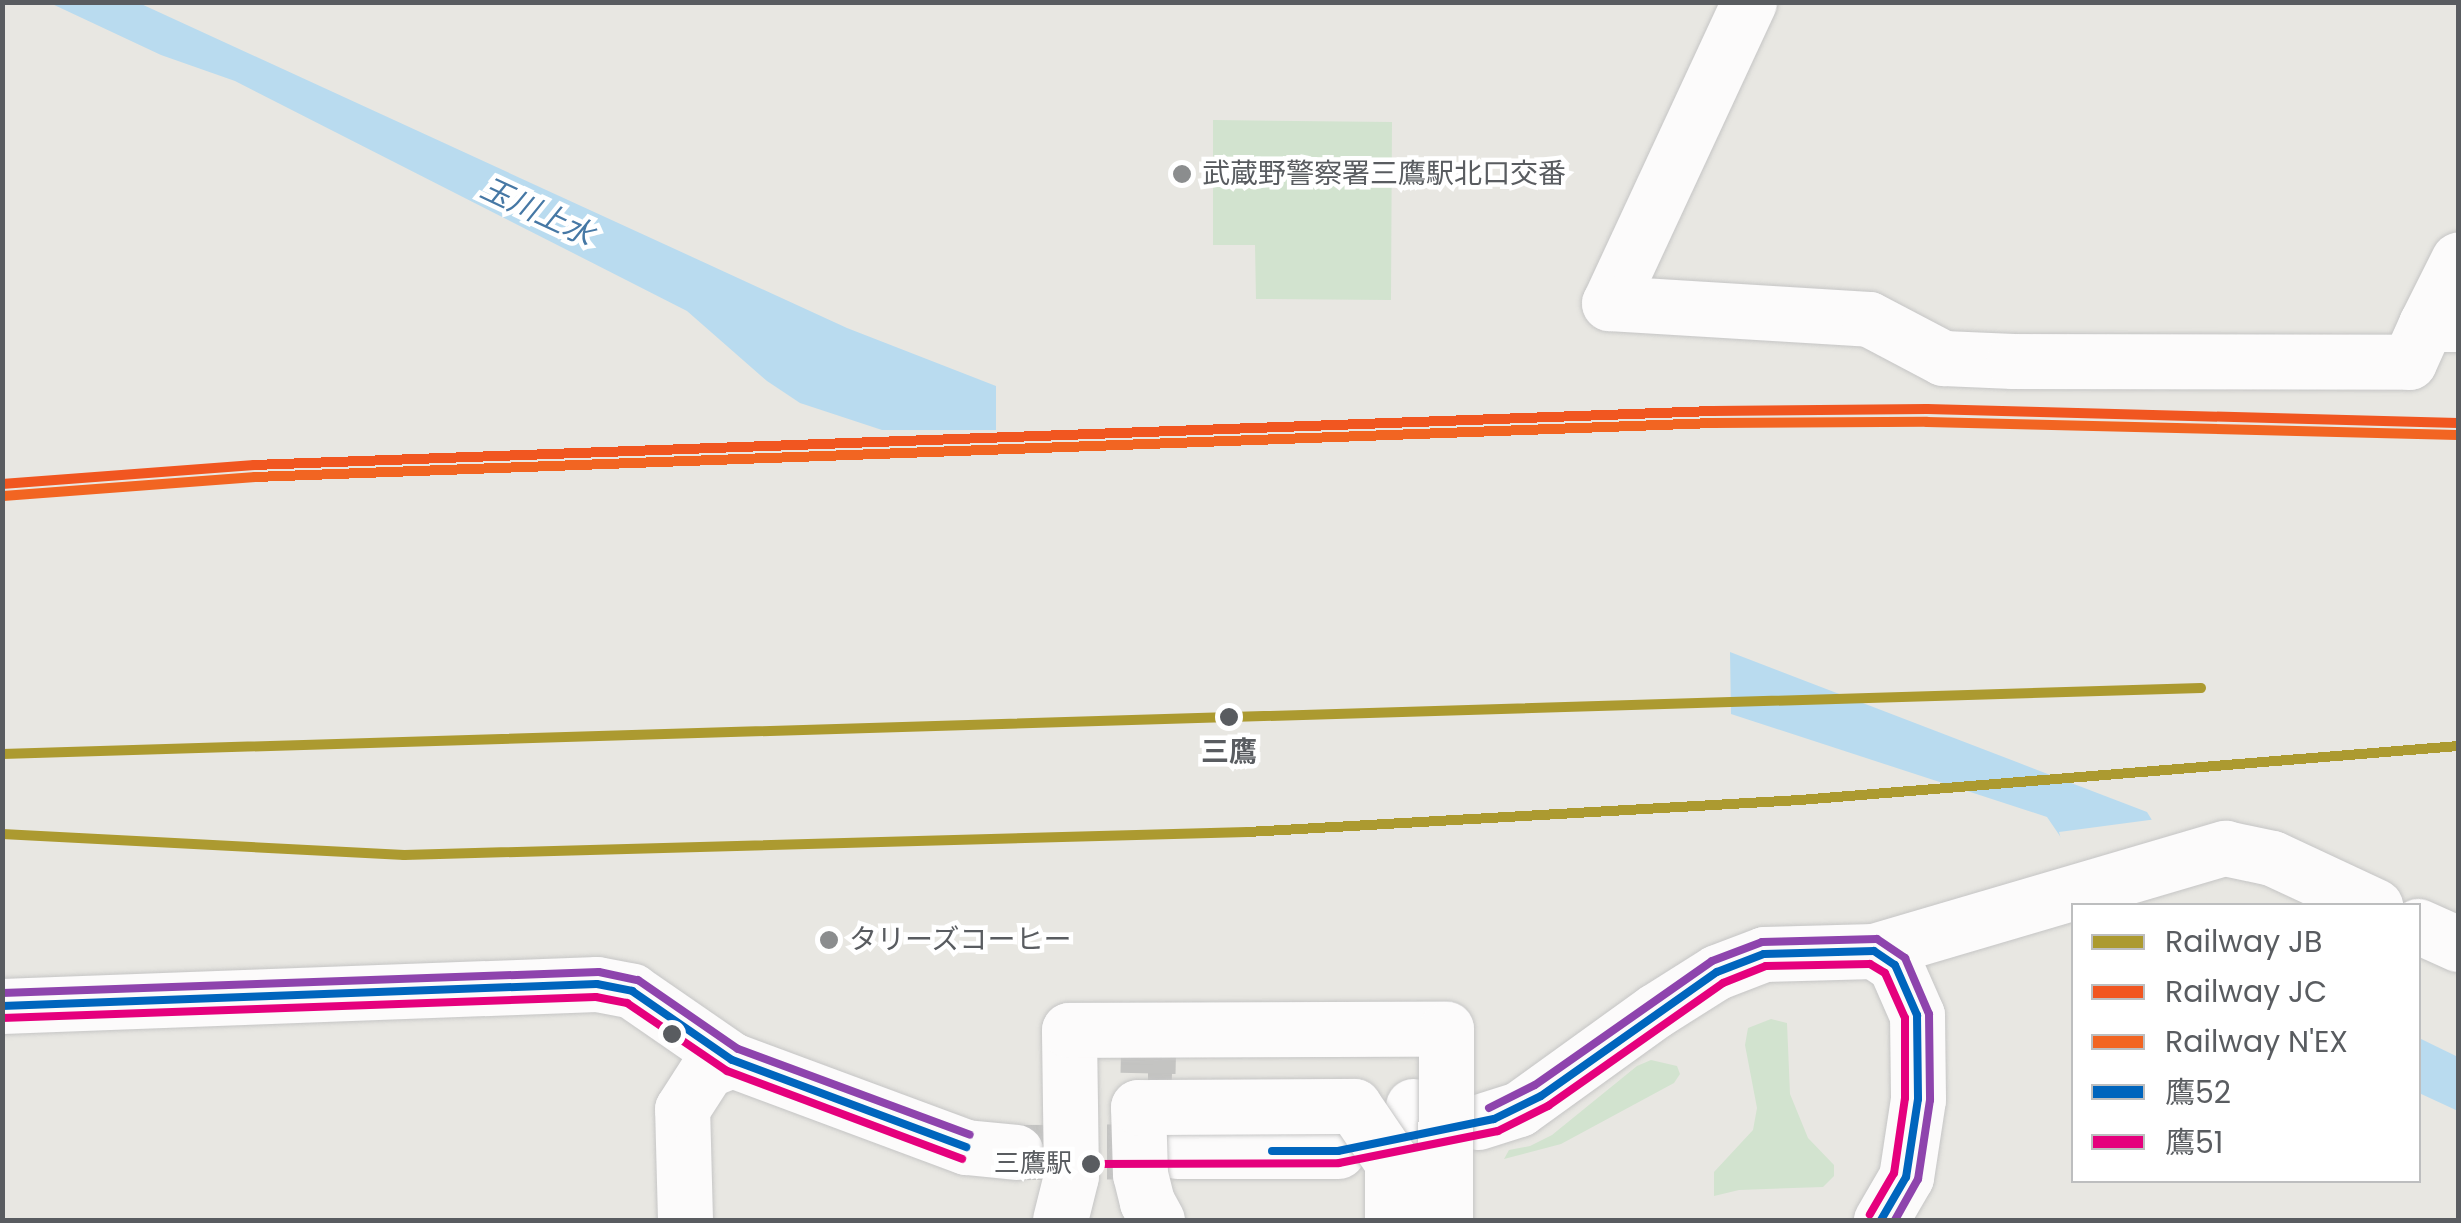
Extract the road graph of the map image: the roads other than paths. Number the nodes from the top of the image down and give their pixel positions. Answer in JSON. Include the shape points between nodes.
{"nodes":[{"id":1,"x":1750,"y":2,"type":"edge"},
{"id":2,"x":2458,"y":260,"type":"edge"},
{"id":3,"x":2442,"y":324,"type":"edge"},
{"id":4,"x":2368,"y":903,"type":"edge"},
{"id":5,"x":2421,"y":927,"type":"edge"},
{"id":6,"x":2458,"y":944,"type":"edge"},
{"id":7,"x":1874,"y":952,"type":"junction"},
{"id":8,"x":2,"y":1006,"type":"edge"},
{"id":9,"x":1081,"y":1030,"type":"junction"},
{"id":10,"x":732,"y":1060,"type":"junction"},
{"id":11,"x":1413,"y":1106,"type":"dead end"},
{"id":12,"x":1478,"y":1122,"type":"dead end"},
{"id":13,"x":1338,"y":1151,"type":"dead end"},
{"id":14,"x":1016,"y":1152,"type":"tunnel mouth"},
{"id":15,"x":1154,"y":1192,"type":"edge"},
{"id":16,"x":685,"y":1220,"type":"edge"},
{"id":17,"x":1060,"y":1220,"type":"edge"},
{"id":18,"x":1082,"y":1220,"type":"edge"},
{"id":19,"x":1392,"y":1220,"type":"edge"},
{"id":20,"x":1414,"y":1220,"type":"edge"},
{"id":21,"x":1445,"y":1220,"type":"edge"},
{"id":22,"x":1881,"y":1220,"type":"edge"}],
"edges":[{"from":1,"to":3,"type":"street","via":[[1609,302],[1868,319],[1943,358],[2014,361],[2409,362]]},
{"from":2,"to":3,"type":"street"},
{"from":4,"to":7,"type":"street","via":[[2272,858],[2225,848]]},
{"from":5,"to":6,"type":"street"},
{"from":7,"to":12,"type":"street","via":[[1764,954],[1717,972],[1519,1110]]},
{"from":7,"to":22,"type":"street","via":[[1895,965],[1916,1015],[1918,1099],[1906,1178]]},
{"from":8,"to":10,"type":"street","via":[[596,984],[632,991]]},
{"from":9,"to":17,"type":"street","bridge":true,"via":[[1068,1030],[1071,1176]]},
{"from":9,"to":18,"type":"street"},
{"from":9,"to":21,"type":"street","bridge":true,"via":[[1446,1029]]},
{"from":10,"to":14,"type":"street","via":[[966,1148]]},
{"from":10,"to":16,"type":"street","via":[[706,1070],[682,1110]]},
{"from":11,"to":20,"type":"street"},
{"from":13,"to":15,"type":"street"},
{"from":15,"to":19,"type":"street","bridge":true,"via":[[1138,1107],[1354,1106],[1392,1162]]}]}
